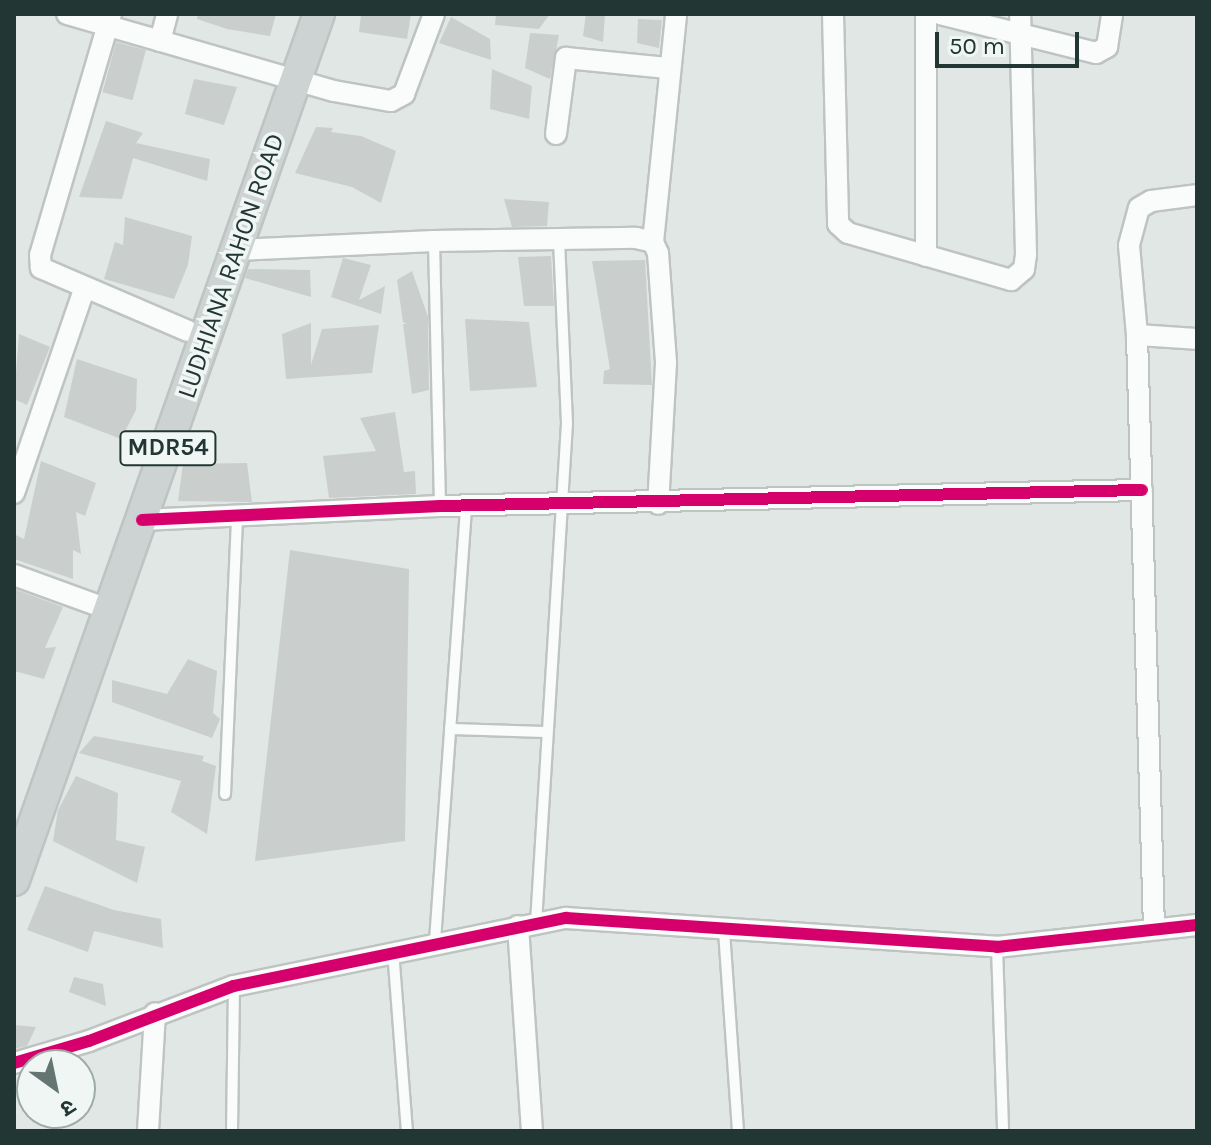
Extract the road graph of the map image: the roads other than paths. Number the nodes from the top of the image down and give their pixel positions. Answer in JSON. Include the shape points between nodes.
{"nodes":[{"id":1,"x":67,"y":14,"type":"edge"},
{"id":2,"x":167,"y":14,"type":"edge"},
{"id":3,"x":301,"y":14,"type":"edge"},
{"id":4,"x":319,"y":14,"type":"edge"},
{"id":5,"x":434,"y":14,"type":"edge"},
{"id":6,"x":676,"y":14,"type":"edge"},
{"id":7,"x":833,"y":14,"type":"edge"},
{"id":8,"x":926,"y":14,"type":"edge"},
{"id":9,"x":940,"y":14,"type":"edge"},
{"id":10,"x":1112,"y":14,"type":"edge"},
{"id":11,"x":109,"y":20,"type":"edge"},
{"id":12,"x":1019,"y":24,"type":"edge"},
{"id":13,"x":160,"y":41,"type":"junction"},
{"id":14,"x":668,"y":68,"type":"junction"},
{"id":15,"x":289,"y":77,"type":"junction"},
{"id":16,"x":556,"y":134,"type":"dead end"},
{"id":17,"x":1197,"y":195,"type":"edge"},
{"id":18,"x":559,"y":240,"type":"junction"},
{"id":19,"x":434,"y":241,"type":"junction"},
{"id":20,"x":653,"y":242,"type":"junction"},
{"id":21,"x":237,"y":250,"type":"junction"},
{"id":22,"x":926,"y":256,"type":"junction"},
{"id":23,"x":84,"y":290,"type":"junction"},
{"id":24,"x":188,"y":331,"type":"junction"},
{"id":25,"x":1137,"y":335,"type":"junction"},
{"id":26,"x":1197,"y":339,"type":"edge"},
{"id":27,"x":1142,"y":490,"type":"junction"},
{"id":28,"x":14,"y":493,"type":"edge"},
{"id":29,"x":560,"y":504,"type":"junction"},
{"id":30,"x":658,"y":504,"type":"junction"},
{"id":31,"x":440,"y":506,"type":"junction"},
{"id":32,"x":466,"y":507,"type":"junction"},
{"id":33,"x":237,"y":513,"type":"junction"},
{"id":34,"x":142,"y":520,"type":"junction"},
{"id":35,"x":14,"y":575,"type":"edge"},
{"id":36,"x":100,"y":606,"type":"junction"},
{"id":37,"x":450,"y":729,"type":"junction"},
{"id":38,"x":547,"y":732,"type":"junction"},
{"id":39,"x":225,"y":794,"type":"dead end"},
{"id":40,"x":14,"y":822,"type":"edge"},
{"id":41,"x":14,"y":880,"type":"edge"},
{"id":42,"x":527,"y":925,"type":"junction"},
{"id":43,"x":1197,"y":925,"type":"edge"},
{"id":44,"x":1154,"y":929,"type":"junction"},
{"id":45,"x":724,"y":931,"type":"junction"},
{"id":46,"x":435,"y":941,"type":"junction"},
{"id":47,"x":997,"y":947,"type":"junction"},
{"id":48,"x":393,"y":950,"type":"junction"},
{"id":49,"x":234,"y":986,"type":"junction"},
{"id":50,"x":155,"y":1013,"type":"junction"},
{"id":51,"x":14,"y":1063,"type":"edge"},
{"id":52,"x":148,"y":1131,"type":"edge"},
{"id":53,"x":232,"y":1131,"type":"edge"},
{"id":54,"x":407,"y":1131,"type":"edge"},
{"id":55,"x":532,"y":1131,"type":"edge"},
{"id":56,"x":738,"y":1131,"type":"edge"},
{"id":57,"x":1003,"y":1131,"type":"edge"}],
"edges":[{"from":1,"to":11,"type":"street"},
{"from":2,"to":13,"type":"street"},
{"from":3,"to":15,"type":"main road","name":"LUDHIANA RAHON ROAD","number":"MDR54"},
{"from":4,"to":15,"type":"main road","name":"LUDHIANA RAHON ROAD","number":"MDR54"},
{"from":5,"to":15,"type":"street","via":[[399,99],[373,99]]},
{"from":6,"to":14,"type":"street"},
{"from":7,"to":22,"type":"street","via":[[838,224],[848,233]]},
{"from":8,"to":22,"type":"street"},
{"from":9,"to":12,"type":"street"},
{"from":10,"to":12,"type":"street","via":[[1103,52]]},
{"from":11,"to":13,"type":"street"},
{"from":11,"to":23,"type":"street","via":[[40,255],[49,275]]},
{"from":12,"to":22,"type":"street","via":[[1024,269],[1011,280]]},
{"from":13,"to":15,"type":"street"},
{"from":14,"to":16,"type":"street","via":[[566,58]]},
{"from":14,"to":20,"type":"street"},
{"from":15,"to":21,"type":"main road","name":"LUDHIANA RAHON ROAD","number":"MDR54"},
{"from":15,"to":24,"type":"main road","name":"LUDHIANA RAHON ROAD","number":"MDR54"},
{"from":17,"to":25,"type":"street","via":[[1151,201],[1139,208],[1129,245]]},
{"from":18,"to":19,"type":"street"},
{"from":18,"to":20,"type":"street"},
{"from":18,"to":29,"type":"lane","via":[[567,385]]},
{"from":19,"to":21,"type":"street"},
{"from":19,"to":31,"type":"lane"},
{"from":20,"to":30,"type":"street","via":[[666,363]]},
{"from":21,"to":34,"type":"main road","name":"LUDHIANA RAHON ROAD","number":"MDR54"},
{"from":23,"to":24,"type":"street"},
{"from":23,"to":28,"type":"street"},
{"from":24,"to":36,"type":"main road","name":"LUDHIANA RAHON ROAD","number":"MDR54"},
{"from":25,"to":26,"type":"street"},
{"from":25,"to":27,"type":"street"},
{"from":27,"to":30,"type":"street"},
{"from":27,"to":44,"type":"street"},
{"from":29,"to":30,"type":"street"},
{"from":29,"to":32,"type":"street"},
{"from":29,"to":38,"type":"lane"},
{"from":31,"to":32,"type":"street"},
{"from":31,"to":33,"type":"street"},
{"from":32,"to":37,"type":"lane"},
{"from":33,"to":34,"type":"street"},
{"from":33,"to":39,"type":"lane"},
{"from":34,"to":36,"type":"main road","name":"LUDHIANA RAHON ROAD","number":"MDR54"},
{"from":35,"to":36,"type":"street"},
{"from":36,"to":40,"type":"main road","name":"LUDHIANA RAHON ROAD","number":"MDR54"},
{"from":36,"to":41,"type":"main road","name":"LUDHIANA RAHON ROAD","number":"MDR54"},
{"from":37,"to":38,"type":"lane"},
{"from":37,"to":46,"type":"lane"},
{"from":38,"to":42,"type":"lane"},
{"from":42,"to":45,"type":"street","via":[[566,918]]},
{"from":42,"to":46,"type":"street"},
{"from":42,"to":55,"type":"street"},
{"from":43,"to":44,"type":"street"},
{"from":44,"to":47,"type":"street"},
{"from":45,"to":47,"type":"street"},
{"from":45,"to":56,"type":"lane"},
{"from":46,"to":48,"type":"street"},
{"from":47,"to":57,"type":"lane"},
{"from":48,"to":49,"type":"street"},
{"from":48,"to":54,"type":"lane"},
{"from":49,"to":50,"type":"street"},
{"from":49,"to":53,"type":"lane"},
{"from":50,"to":51,"type":"street","via":[[89,1041]]},
{"from":50,"to":52,"type":"street"}]}
